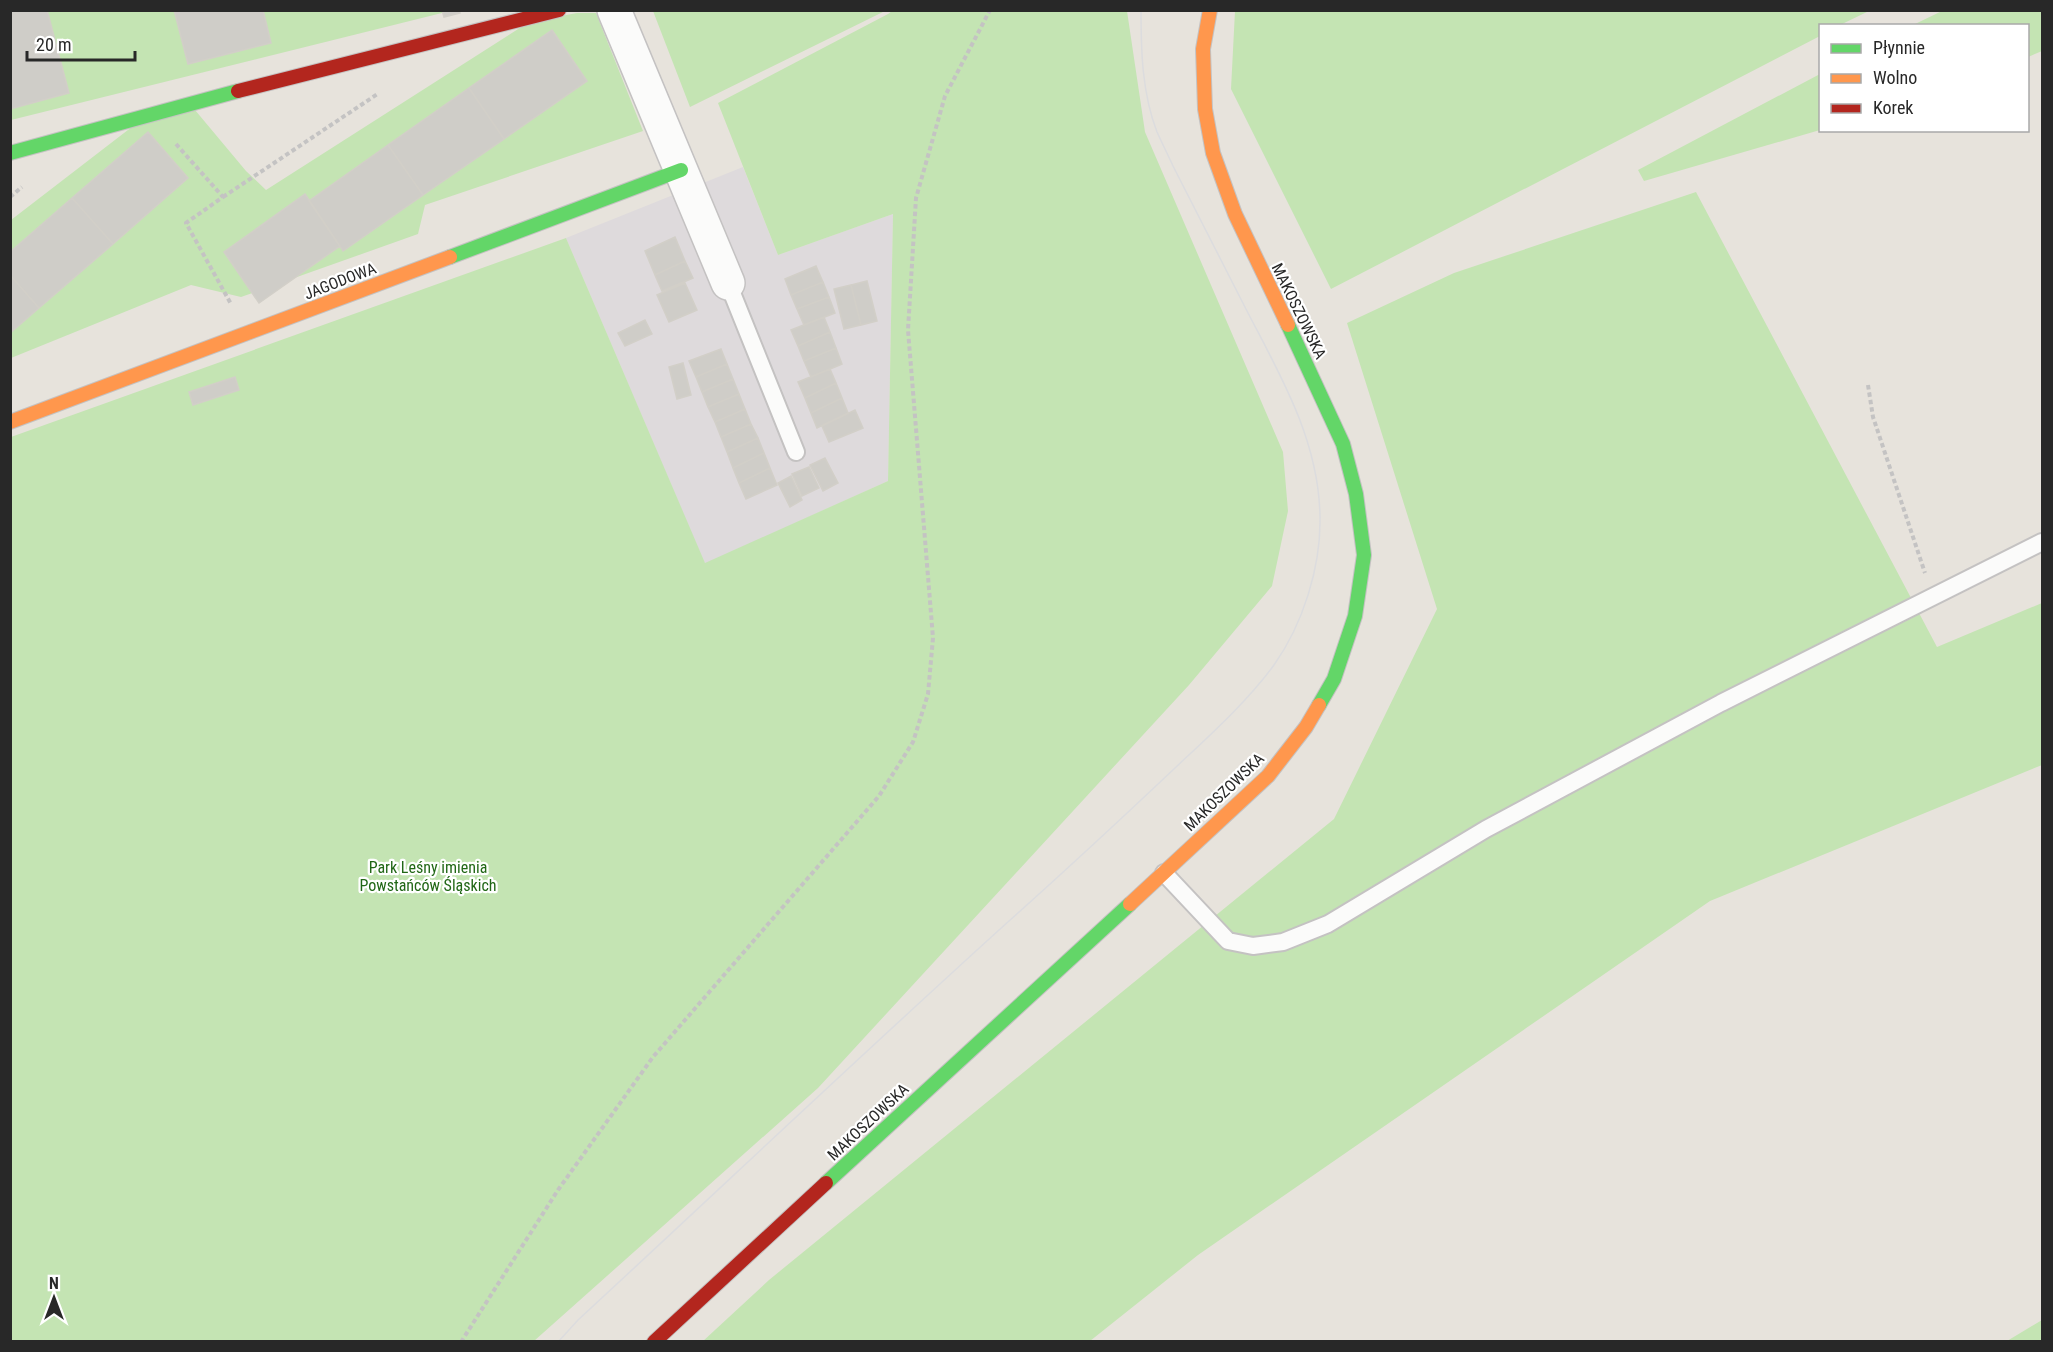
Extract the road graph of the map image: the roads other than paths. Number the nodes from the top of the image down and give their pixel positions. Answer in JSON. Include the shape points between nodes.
{"nodes":[{"id":1,"x":559,"y":10,"type":"edge"},
{"id":2,"x":614,"y":10,"type":"edge"},
{"id":3,"x":1210,"y":10,"type":"edge"},
{"id":4,"x":10,"y":153,"type":"edge"},
{"id":5,"x":681,"y":170,"type":"junction"},
{"id":6,"x":728,"y":283,"type":"joint"},
{"id":7,"x":10,"y":422,"type":"edge"},
{"id":8,"x":796,"y":452,"type":"dead end"},
{"id":9,"x":2043,"y":542,"type":"edge"},
{"id":10,"x":2043,"y":555,"type":"edge"},
{"id":11,"x":1965,"y":580,"type":"junction"},
{"id":12,"x":1164,"y":873,"type":"junction"},
{"id":13,"x":654,"y":1341,"type":"edge"}],
"edges":[{"from":1,"to":4,"type":"main road"},
{"from":2,"to":5,"type":"street"},
{"from":3,"to":12,"type":"main road","name":"MAKOSZOWSKA","via":[[1203,49],[1205,109],[1213,153],[1235,214],[1343,444],[1356,494],[1364,555],[1355,616],[1334,679],[1306,727],[1268,776]]},
{"from":5,"to":6,"type":"street"},
{"from":5,"to":7,"type":"main road","name":"JAGODOWA"},
{"from":6,"to":8,"type":"lane"},
{"from":9,"to":11,"type":"lane"},
{"from":10,"to":11,"type":"lane"},
{"from":11,"to":12,"type":"lane","via":[[1721,703],[1486,829],[1328,924],[1283,942],[1253,946],[1228,941]]},
{"from":12,"to":13,"type":"main road","name":"MAKOSZOWSKA"}]}
